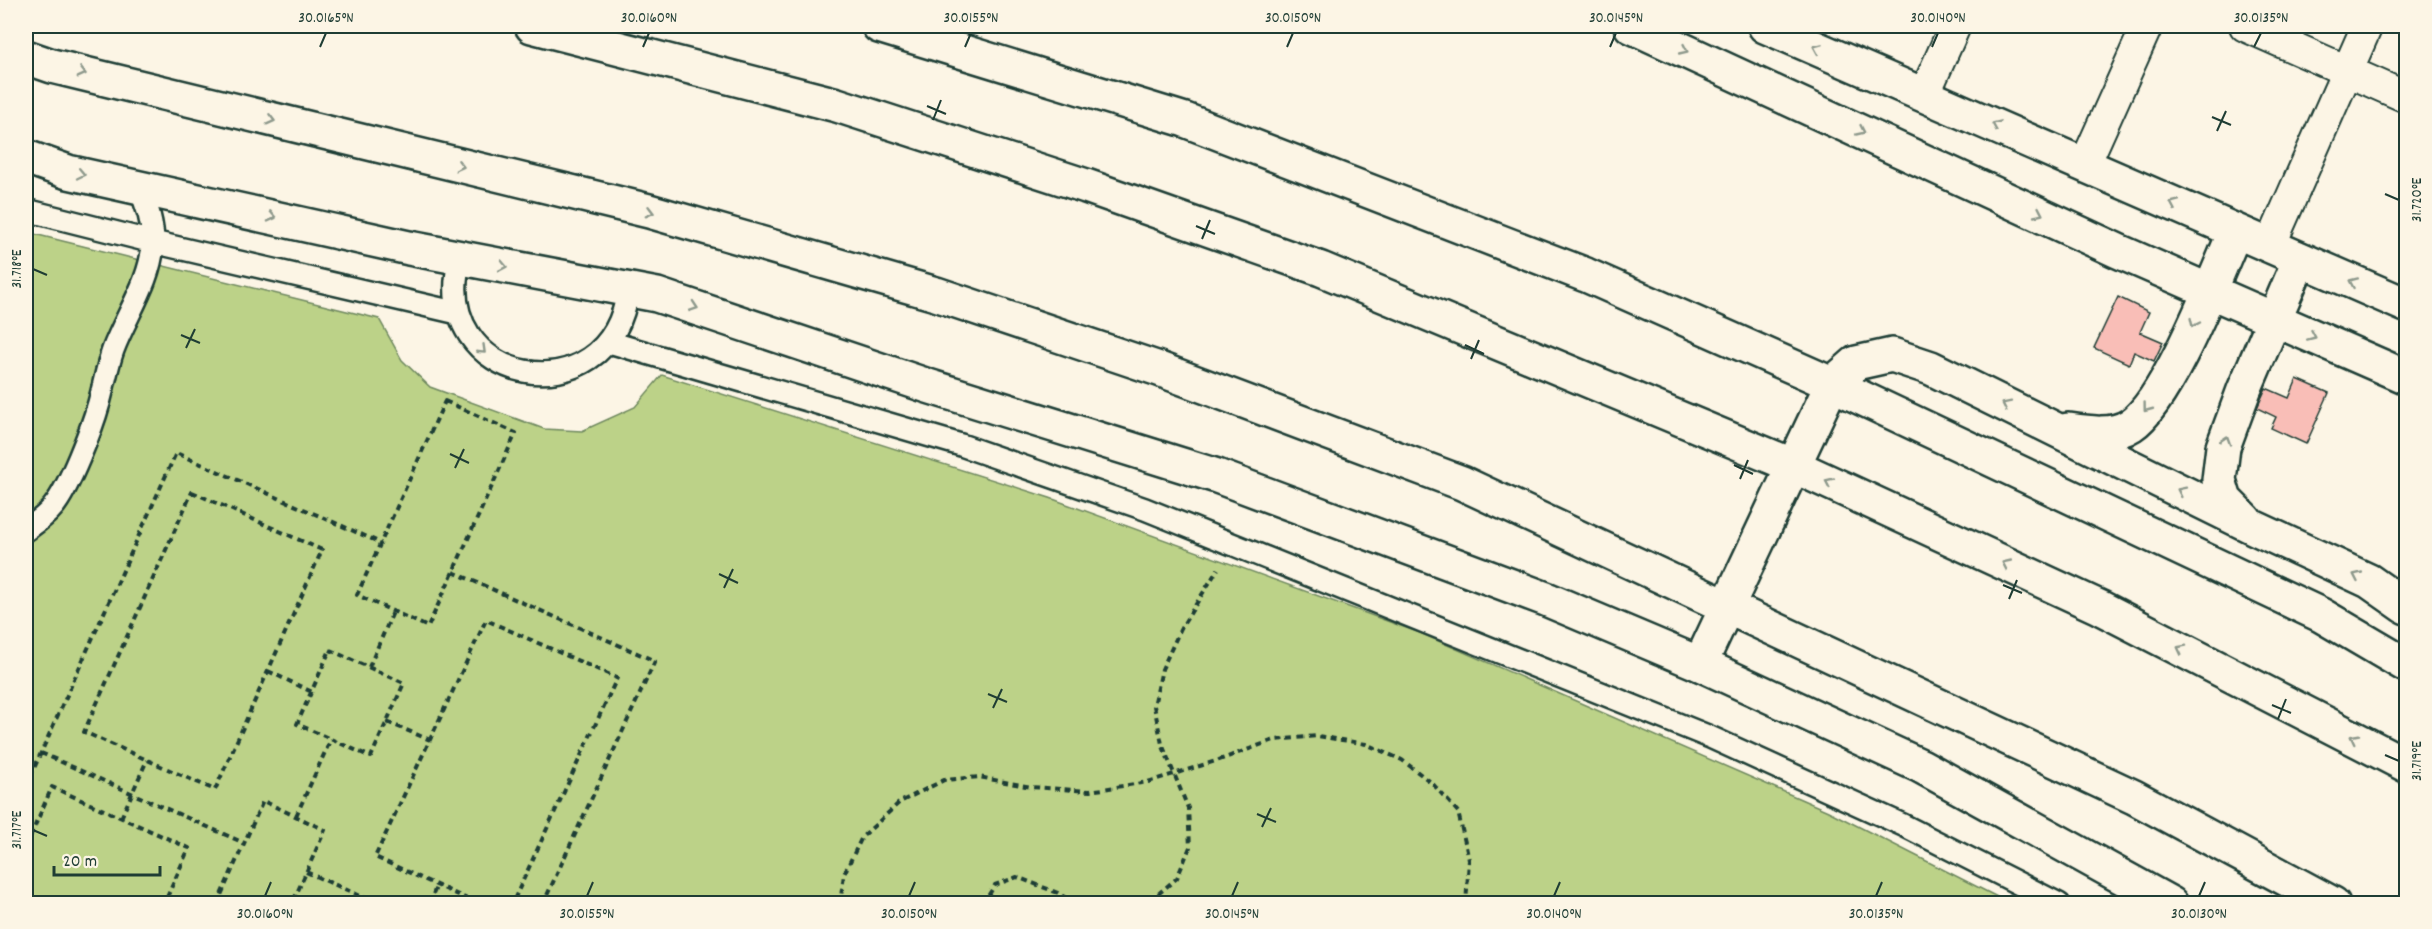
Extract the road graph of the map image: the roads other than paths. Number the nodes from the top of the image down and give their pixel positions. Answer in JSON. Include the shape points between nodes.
{"nodes":[{"id":1,"x":532,"y":26,"type":"edge"},
{"id":2,"x":879,"y":26,"type":"edge"},
{"id":3,"x":1631,"y":26,"type":"edge"},
{"id":4,"x":1765,"y":26,"type":"edge"},
{"id":5,"x":1955,"y":26,"type":"edge"},
{"id":6,"x":2147,"y":26,"type":"edge"},
{"id":7,"x":2245,"y":26,"type":"edge"},
{"id":8,"x":2367,"y":26,"type":"edge"},
{"id":9,"x":26,"y":57,"type":"edge"},
{"id":10,"x":2347,"y":71,"type":"junction"},
{"id":11,"x":1924,"y":95,"type":"junction"},
{"id":12,"x":2406,"y":97,"type":"edge"},
{"id":13,"x":26,"y":157,"type":"edge"},
{"id":14,"x":2085,"y":164,"type":"junction"},
{"id":15,"x":138,"y":186,"type":"junction"},
{"id":16,"x":26,"y":210,"type":"edge"},
{"id":17,"x":2235,"y":231,"type":"junction"},
{"id":18,"x":153,"y":242,"type":"junction"},
{"id":19,"x":2270,"y":246,"type":"junction"},
{"id":20,"x":460,"y":258,"type":"junction"},
{"id":21,"x":2300,"y":259,"type":"junction"},
{"id":22,"x":628,"y":290,"type":"junction"},
{"id":23,"x":2209,"y":292,"type":"junction"},
{"id":24,"x":2406,"y":305,"type":"edge"},
{"id":25,"x":458,"y":313,"type":"junction"},
{"id":26,"x":2274,"y":319,"type":"junction"},
{"id":27,"x":609,"y":342,"type":"junction"},
{"id":28,"x":2406,"y":377,"type":"edge"},
{"id":29,"x":1832,"y":384,"type":"junction"},
{"id":30,"x":2050,"y":427,"type":"junction"},
{"id":31,"x":1794,"y":466,"type":"junction"},
{"id":32,"x":2253,"y":527,"type":"junction"},
{"id":33,"x":26,"y":530,"type":"edge"},
{"id":34,"x":1728,"y":606,"type":"junction"},
{"id":35,"x":2406,"y":607,"type":"edge"},
{"id":36,"x":1700,"y":664,"type":"junction"},
{"id":37,"x":2406,"y":665,"type":"edge"},
{"id":38,"x":2406,"y":765,"type":"edge"},
{"id":39,"x":2059,"y":903,"type":"edge"},
{"id":40,"x":2171,"y":903,"type":"edge"},
{"id":41,"x":2333,"y":903,"type":"edge"}],
"edges":[{"from":1,"to":31,"type":"street","via":[[837,105],[1086,186],[1321,269]]},
{"from":2,"to":29,"type":"street","via":[[1185,120],[1586,275]]},
{"from":3,"to":23,"type":"street","one_way":true},
{"from":11,"to":4,"type":"street","one_way":true},
{"from":5,"to":11,"type":"street"},
{"from":6,"to":14,"type":"street"},
{"from":7,"to":10,"type":"street"},
{"from":8,"to":10,"type":"street"},
{"from":9,"to":34,"type":"street","one_way":true,"via":[[649,211],[936,294],[1159,369],[1462,483]]},
{"from":10,"to":12,"type":"street"},
{"from":10,"to":19,"type":"street"},
{"from":14,"to":11,"type":"street","one_way":true},
{"from":13,"to":15,"type":"street","one_way":true,"via":[[68,172]]},
{"from":17,"to":14,"type":"street","one_way":true},
{"from":15,"to":18,"type":"lane","via":[[147,204]]},
{"from":15,"to":20,"type":"street","one_way":true},
{"from":16,"to":18,"type":"lane"},
{"from":17,"to":19,"type":"street"},
{"from":17,"to":23,"type":"street"},
{"from":18,"to":25,"type":"lane"},
{"from":18,"to":33,"type":"lane","via":[[147,273],[112,353],[84,444],[55,506]]},
{"from":19,"to":21,"type":"street"},
{"from":20,"to":22,"type":"street","one_way":true},
{"from":20,"to":25,"type":"lane","via":[[455,276]]},
{"from":24,"to":21,"type":"street","one_way":true},
{"from":21,"to":26,"type":"street"},
{"from":22,"to":27,"type":"lane","via":[[622,317]]},
{"from":22,"to":36,"type":"street","one_way":true,"via":[[657,295],[928,386],[1217,476],[1546,599]]},
{"from":23,"to":26,"type":"street"},
{"from":23,"to":30,"type":"street","one_way":true,"via":[[2173,368],[2147,411],[2130,426],[2110,433]]},
{"from":25,"to":27,"type":"lane","one_way":true,"via":[[465,330],[490,358],[525,373],[562,372],[596,355]]},
{"from":26,"to":28,"type":"street","one_way":true},
{"from":32,"to":26,"type":"street","one_way":true,"via":[[2225,500],[2219,480],[2223,447]]},
{"from":27,"to":39,"type":"lane","via":[[961,445],[1237,544],[1710,736],[1903,825]]},
{"from":30,"to":29,"type":"street","one_way":true,"via":[[1931,368],[1892,355],[1856,363]]},
{"from":29,"to":31,"type":"street"},
{"from":29,"to":37,"type":"street","via":[[2321,615]]},
{"from":32,"to":30,"type":"street","one_way":true},
{"from":31,"to":34,"type":"street"},
{"from":38,"to":31,"type":"street","one_way":true,"via":[[2099,607]]},
{"from":35,"to":32,"type":"street","one_way":true,"via":[[2369,581]]},
{"from":34,"to":36,"type":"street"},
{"from":34,"to":41,"type":"street","via":[[2134,797]]},
{"from":36,"to":40,"type":"street","via":[[1921,766]]}]}
